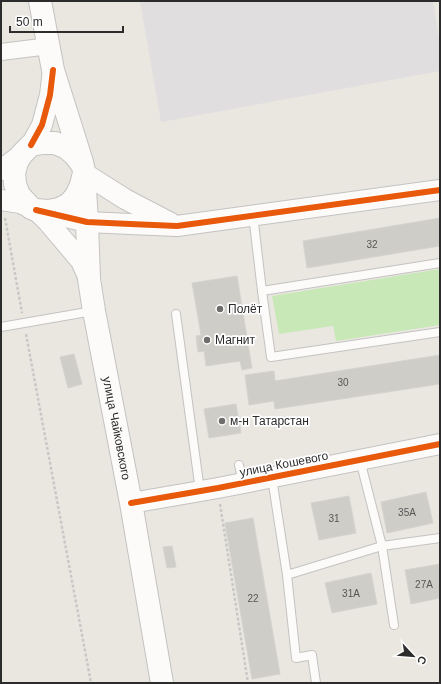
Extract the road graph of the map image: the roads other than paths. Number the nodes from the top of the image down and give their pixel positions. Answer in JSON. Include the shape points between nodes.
{"nodes":[{"id":1,"x":40,"y":1,"type":"edge"},
{"id":2,"x":49,"y":46,"type":"junction"},
{"id":3,"x":1,"y":52,"type":"edge"},
{"id":4,"x":53,"y":70,"type":"junction"},
{"id":5,"x":26,"y":149,"type":"junction"},
{"id":6,"x":1,"y":170,"type":"edge"},
{"id":7,"x":84,"y":170,"type":"junction"},
{"id":8,"x":440,"y":190,"type":"edge"},
{"id":9,"x":1,"y":200,"type":"edge"},
{"id":10,"x":34,"y":209,"type":"junction"},
{"id":11,"x":253,"y":215,"type":"junction"},
{"id":12,"x":87,"y":222,"type":"junction"},
{"id":13,"x":177,"y":226,"type":"junction"},
{"id":14,"x":440,"y":263,"type":"edge"},
{"id":15,"x":89,"y":279,"type":"junction"},
{"id":16,"x":262,"y":291,"type":"junction"},
{"id":17,"x":94,"y":311,"type":"junction"},
{"id":18,"x":176,"y":314,"type":"dead end"},
{"id":19,"x":1,"y":328,"type":"edge"},
{"id":20,"x":440,"y":332,"type":"edge"},
{"id":21,"x":440,"y":444,"type":"edge"},
{"id":22,"x":360,"y":460,"type":"junction"},
{"id":23,"x":272,"y":477,"type":"junction"},
{"id":24,"x":209,"y":489,"type":"junction"},
{"id":25,"x":131,"y":502,"type":"junction"},
{"id":26,"x":440,"y":538,"type":"edge"},
{"id":27,"x":382,"y":546,"type":"junction"},
{"id":28,"x":287,"y":575,"type":"junction"},
{"id":29,"x":394,"y":625,"type":"dead end"},
{"id":30,"x":162,"y":683,"type":"edge"},
{"id":31,"x":316,"y":683,"type":"edge"}],
"edges":[{"from":1,"to":2,"type":"main road","name":"улица Чайковского"},
{"from":2,"to":3,"type":"street"},
{"from":2,"to":4,"type":"main road","name":"улица Чайковского"},
{"from":4,"to":5,"type":"street","via":[[42,125]]},
{"from":4,"to":7,"type":"main road","name":"улица Чайковского"},
{"from":5,"to":6,"type":"street"},
{"from":5,"to":7,"type":"main road","via":[[43,143],[54,143],[74,154]]},
{"from":5,"to":10,"type":"main road","via":[[14,173],[15,184],[19,195]]},
{"from":7,"to":10,"type":"main road","via":[[81,186],[69,204],[48,211]]},
{"from":7,"to":12,"type":"main road","name":"улица Чайковского"},
{"from":7,"to":13,"type":"street","via":[[125,199]]},
{"from":8,"to":11,"type":"street"},
{"from":9,"to":10,"type":"street","via":[[20,203]]},
{"from":10,"to":12,"type":"street"},
{"from":10,"to":15,"type":"street","via":[[81,261]]},
{"from":11,"to":13,"type":"street"},
{"from":11,"to":16,"type":"lane"},
{"from":12,"to":13,"type":"street"},
{"from":12,"to":15,"type":"main road","name":"улица Чайковского"},
{"from":14,"to":16,"type":"lane"},
{"from":15,"to":17,"type":"main road","name":"улица Чайковского"},
{"from":16,"to":20,"type":"lane","via":[[271,357]]},
{"from":17,"to":19,"type":"lane"},
{"from":17,"to":25,"type":"main road","name":"улица Чайковского"},
{"from":18,"to":24,"type":"lane"},
{"from":21,"to":22,"type":"street","name":"улица Кошевого"},
{"from":22,"to":23,"type":"street","name":"улица Кошевого"},
{"from":22,"to":27,"type":"lane"},
{"from":23,"to":24,"type":"street","name":"улица Кошевого","via":[[241,474]]},
{"from":23,"to":28,"type":"lane"},
{"from":24,"to":25,"type":"street","name":"улица Кошевого"},
{"from":25,"to":30,"type":"main road","name":"улица Чайковского"},
{"from":26,"to":27,"type":"lane"},
{"from":27,"to":28,"type":"lane"},
{"from":27,"to":29,"type":"lane"},
{"from":28,"to":31,"type":"lane","via":[[296,658],[312,655]]}]}
